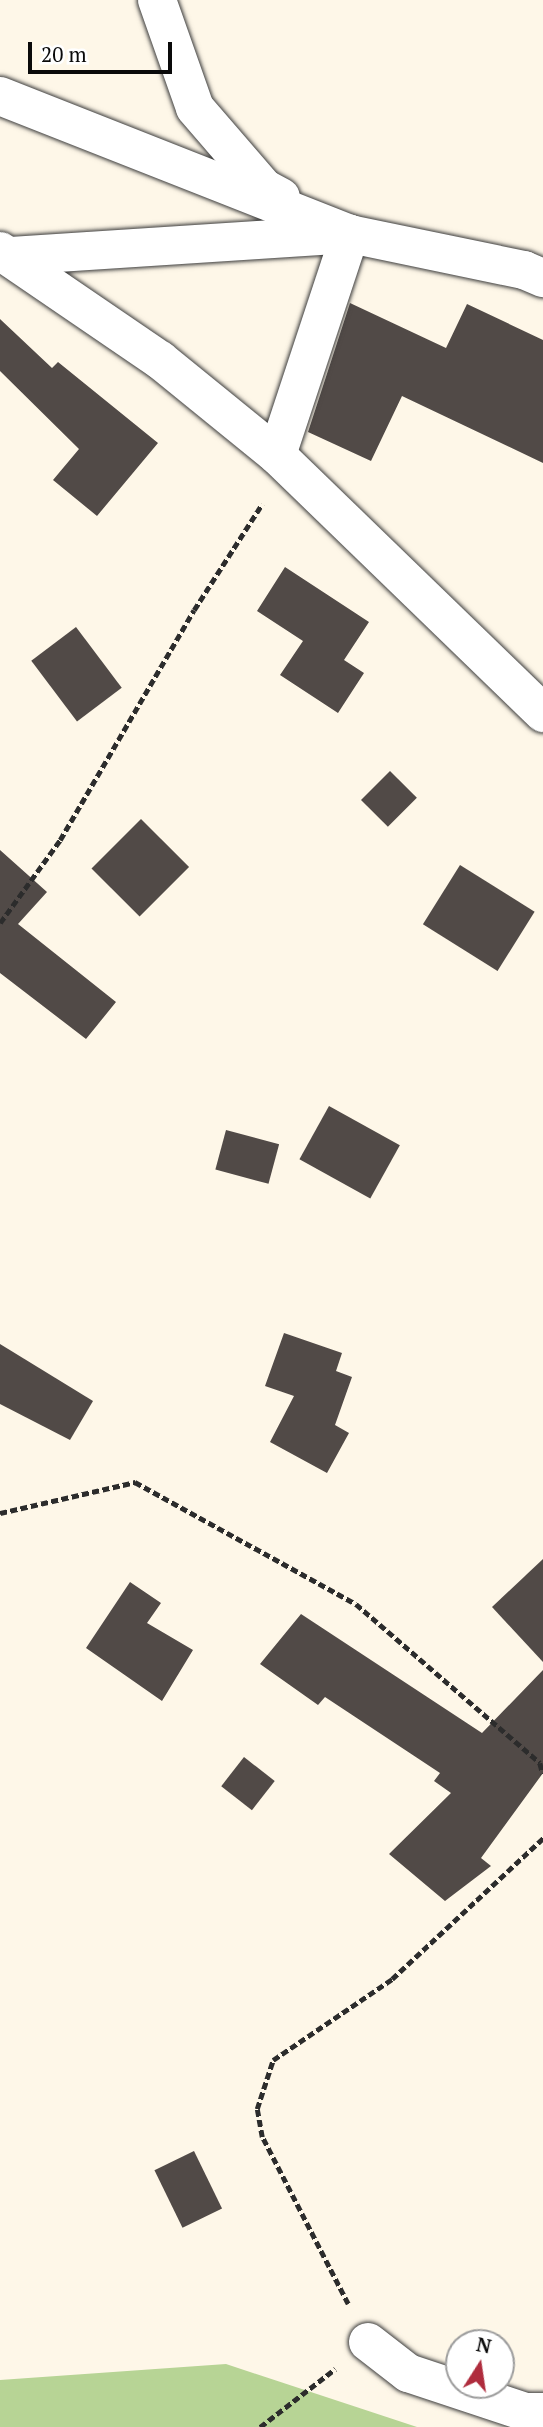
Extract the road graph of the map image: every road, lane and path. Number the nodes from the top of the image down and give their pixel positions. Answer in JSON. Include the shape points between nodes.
{"nodes":[{"id":1,"x":157,"y":0,"type":"edge"},
{"id":2,"x":0,"y":96,"type":"edge"},
{"id":3,"x":350,"y":234,"type":"junction"},
{"id":4,"x":5,"y":253,"type":"edge"},
{"id":5,"x":543,"y":278,"type":"edge"},
{"id":6,"x":282,"y":460,"type":"junction"},
{"id":7,"x":543,"y":713,"type":"edge"},
{"id":8,"x":0,"y":923,"type":"edge"},
{"id":9,"x":0,"y":1513,"type":"edge"},
{"id":10,"x":543,"y":1774,"type":"edge"},
{"id":11,"x":543,"y":1838,"type":"edge"},
{"id":12,"x":368,"y":2342,"type":"junction"},
{"id":13,"x":543,"y":2412,"type":"edge"},
{"id":14,"x":260,"y":2427,"type":"edge"}],
"edges":[{"from":1,"to":3,"type":"street","via":[[195,108],[264,187]]},
{"from":2,"to":3,"type":"street"},
{"from":3,"to":4,"type":"street"},
{"from":3,"to":5,"type":"street","via":[[524,270]]},
{"from":3,"to":6,"type":"street"},
{"from":4,"to":6,"type":"street","via":[[159,360]]},
{"from":6,"to":7,"type":"street"},
{"from":6,"to":8,"type":"path","via":[[60,839]]},
{"from":9,"to":10,"type":"path","via":[[135,1482],[356,1604],[540,1763]]},
{"from":11,"to":12,"type":"path","via":[[392,1979],[274,2060],[261,2097],[257,2109],[262,2137]]},
{"from":12,"to":13,"type":"street","via":[[408,2373],[525,2412]]},
{"from":12,"to":14,"type":"path"}]}
